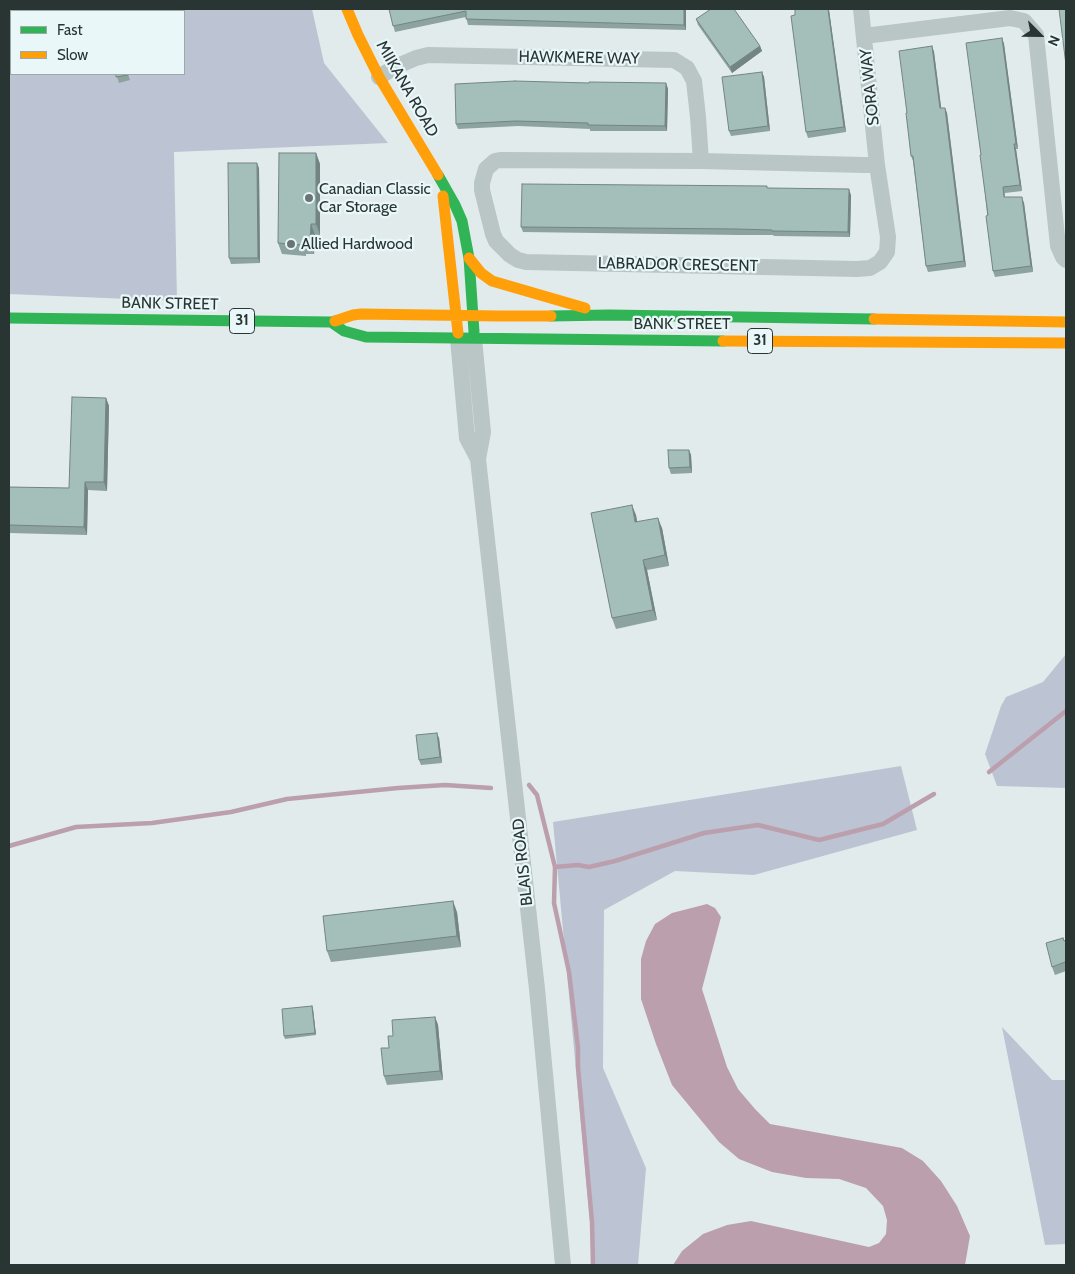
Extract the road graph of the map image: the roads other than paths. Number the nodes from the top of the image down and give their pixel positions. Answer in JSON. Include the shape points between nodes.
{"nodes":[{"id":1,"x":347,"y":9,"type":"edge"},
{"id":2,"x":861,"y":9,"type":"edge"},
{"id":3,"x":864,"y":36,"type":"junction"},
{"id":4,"x":379,"y":77,"type":"junction"},
{"id":5,"x":700,"y":162,"type":"junction"},
{"id":6,"x":878,"y":164,"type":"junction"},
{"id":7,"x":442,"y":184,"type":"junction"},
{"id":8,"x":469,"y":258,"type":"junction"},
{"id":9,"x":1066,"y":260,"type":"edge"},
{"id":10,"x":609,"y":315,"type":"junction"},
{"id":11,"x":456,"y":316,"type":"junction"},
{"id":12,"x":473,"y":316,"type":"junction"},
{"id":13,"x":9,"y":318,"type":"edge"},
{"id":14,"x":331,"y":322,"type":"junction"},
{"id":15,"x":1066,"y":322,"type":"edge"},
{"id":16,"x":466,"y":339,"type":"junction"},
{"id":17,"x":1066,"y":343,"type":"edge"},
{"id":18,"x":563,"y":1265,"type":"edge"}],
"edges":[{"from":1,"to":4,"type":"main road","name":"MIIKANA ROAD"},
{"from":2,"to":3,"type":"street","name":"SORA WAY"},
{"from":3,"to":6,"type":"street","name":"SORA WAY"},
{"from":3,"to":9,"type":"street","via":[[1010,18],[1024,21],[1036,35],[1058,246]]},
{"from":4,"to":5,"type":"street","name":"HAWKMERE WAY","via":[[395,67],[428,55],[674,60],[687,68],[694,82]]},
{"from":4,"to":7,"type":"main road","name":"MIIKANA ROAD"},
{"from":5,"to":6,"type":"street","name":"LABRADOR CRESCENT"},
{"from":5,"to":6,"type":"street","name":"LABRADOR CRESCENT","via":[[500,160],[486,169],[482,190],[496,241],[510,255],[526,262],[857,269],[870,268],[887,252],[888,236]]},
{"from":7,"to":8,"type":"main road","name":"MIIKANA ROAD","via":[[462,221]]},
{"from":7,"to":11,"type":"main road","name":"MIIKANA ROAD"},
{"from":8,"to":10,"type":"main road","via":[[492,281]]},
{"from":8,"to":12,"type":"main road","name":"MIIKANA ROAD"},
{"from":10,"to":12,"type":"main road","name":"BANK STREET","number":"31"},
{"from":10,"to":15,"type":"main road","name":"BANK STREET","number":"31"},
{"from":11,"to":12,"type":"main road","name":"BANK STREET","number":"31"},
{"from":11,"to":14,"type":"main road","name":"BANK STREET","number":"31","via":[[362,314]]},
{"from":11,"to":16,"type":"main road","name":"MIIKANA ROAD"},
{"from":12,"to":16,"type":"main road","name":"MIIKANA ROAD"},
{"from":13,"to":14,"type":"main road","name":"BANK STREET","number":"31"},
{"from":14,"to":16,"type":"main road","name":"BANK STREET","number":"31","via":[[344,331],[366,337]]},
{"from":16,"to":17,"type":"main road","name":"BANK STREET","number":"31"},
{"from":16,"to":18,"type":"street","name":"BLAIS ROAD","via":[[468,438],[478,458],[537,989]]}]}
